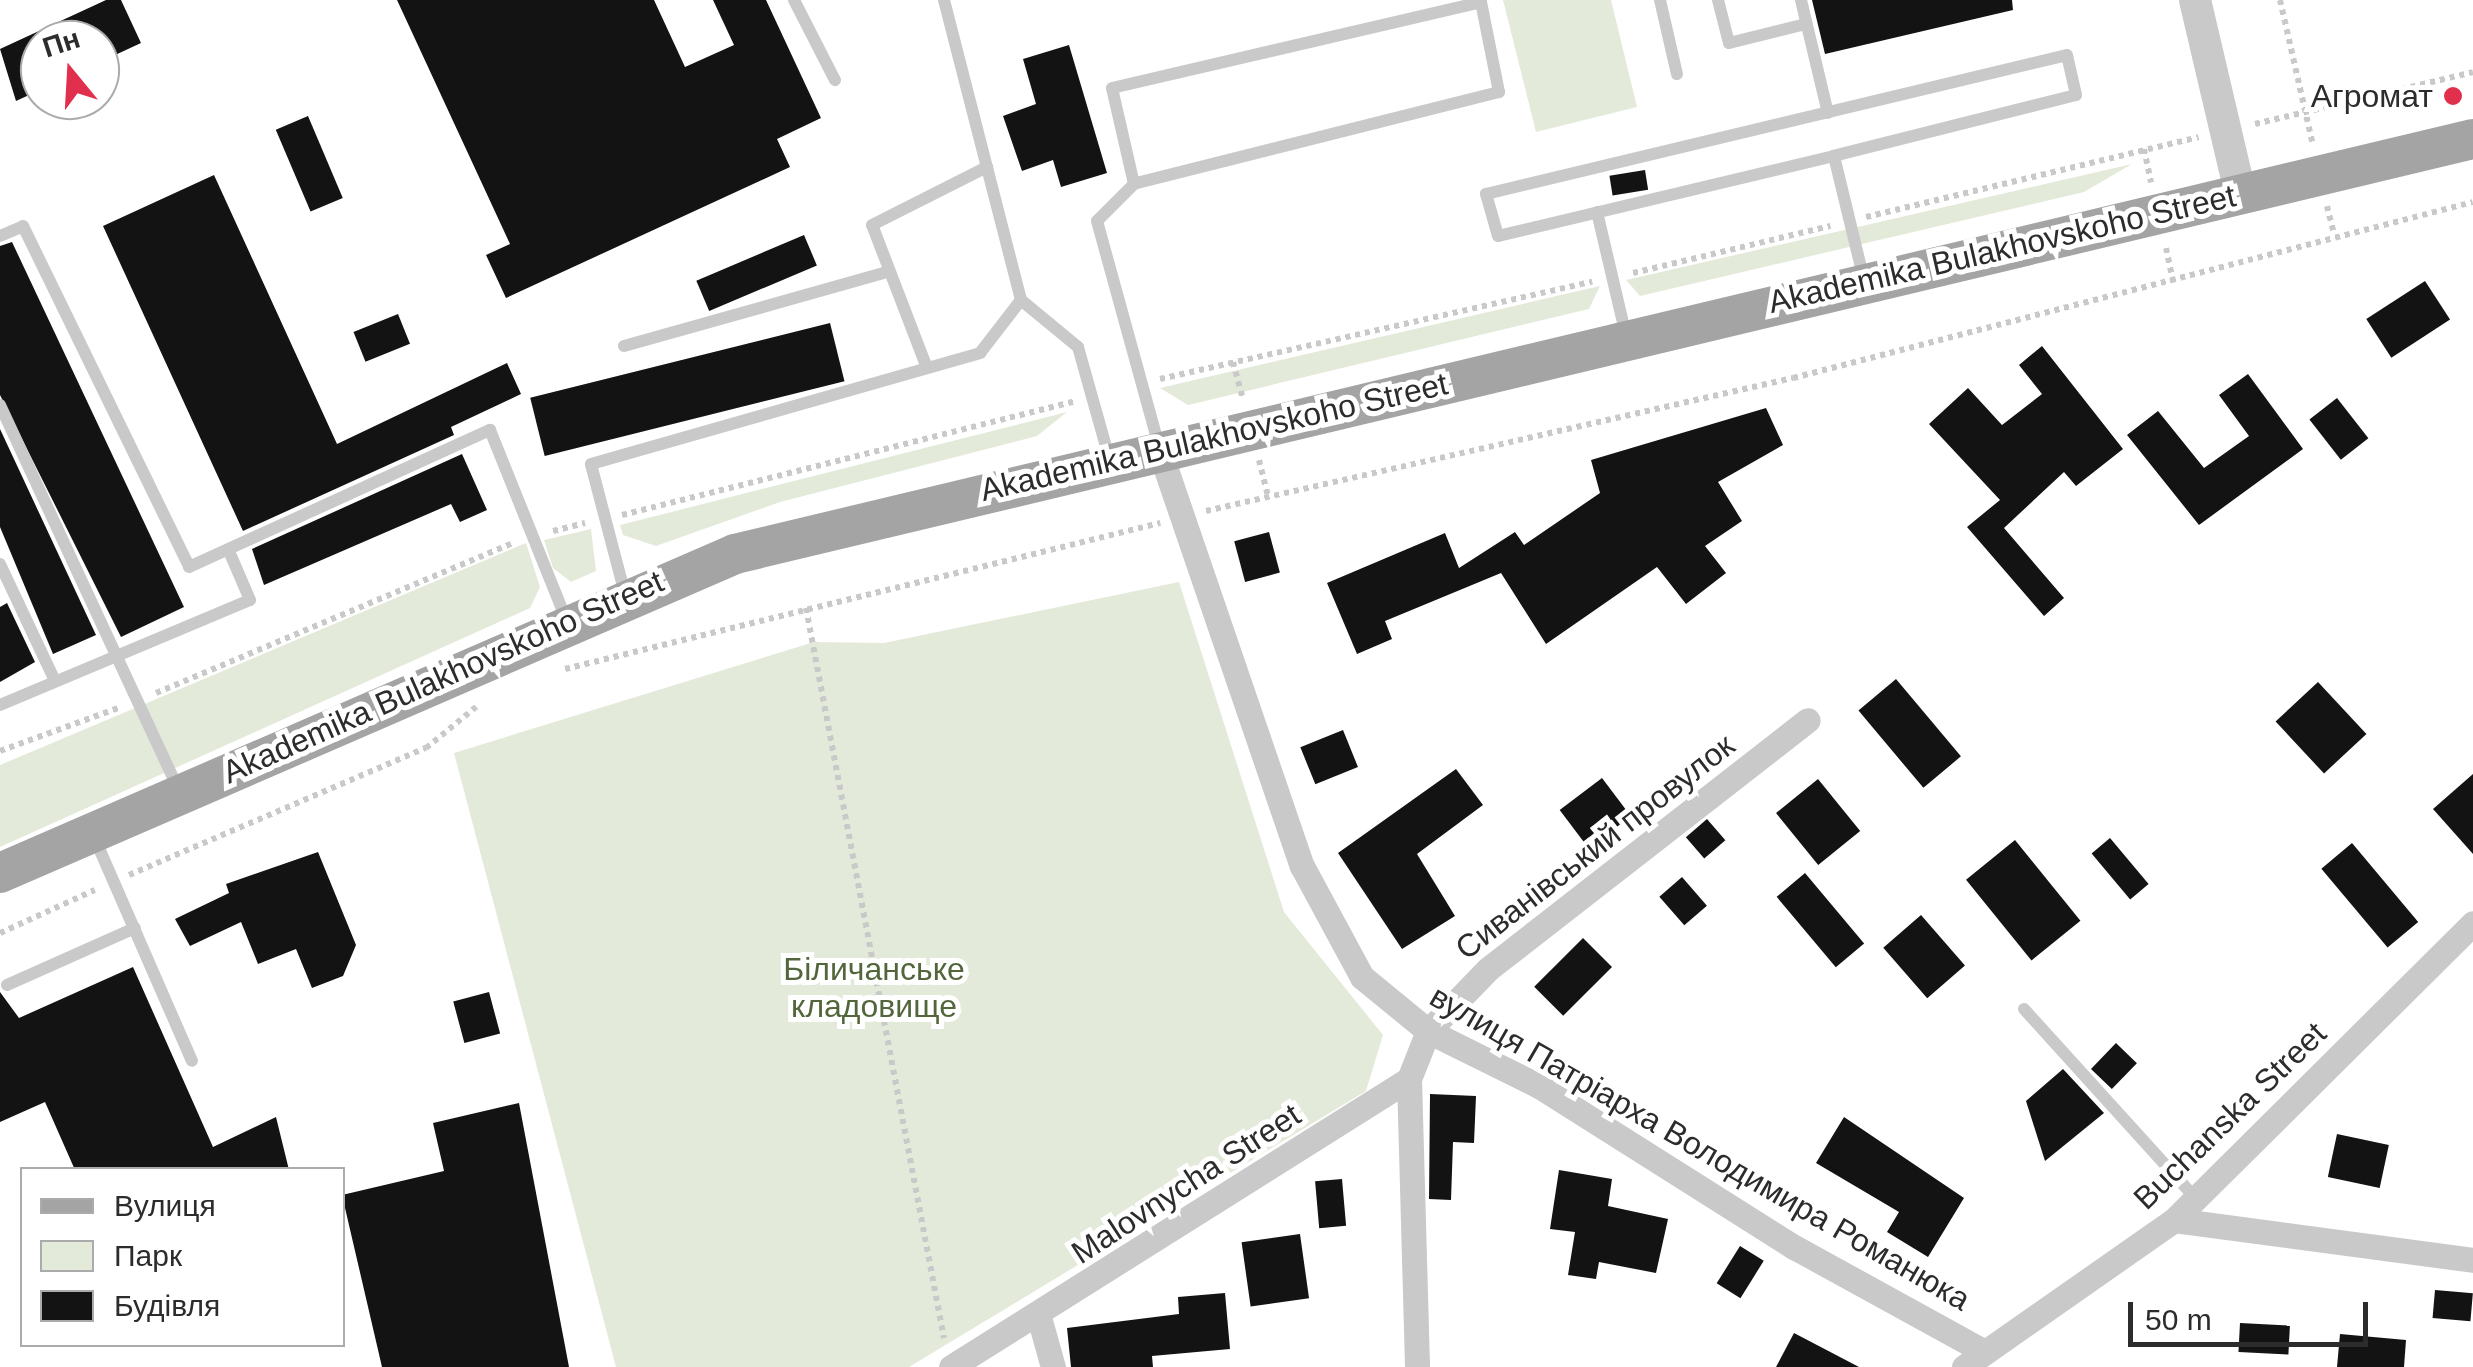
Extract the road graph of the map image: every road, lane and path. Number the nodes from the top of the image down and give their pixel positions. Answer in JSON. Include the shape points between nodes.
{"nodes":[{"id":1,"x":794,"y":0,"type":"edge"},
{"id":2,"x":944,"y":0,"type":"edge"},
{"id":3,"x":1660,"y":0,"type":"edge"},
{"id":4,"x":1718,"y":0,"type":"edge"},
{"id":5,"x":1800,"y":0,"type":"edge"},
{"id":6,"x":2196,"y":0,"type":"edge"},
{"id":7,"x":2280,"y":0,"type":"edge"},
{"id":8,"x":1806,"y":24,"type":"junction"},
{"id":9,"x":2473,"y":72,"type":"edge"},
{"id":10,"x":1678,"y":74,"type":"dead end"},
{"id":11,"x":835,"y":80,"type":"dead end"},
{"id":12,"x":2306,"y":112,"type":"junction"},
{"id":13,"x":1828,"y":113,"type":"junction"},
{"id":14,"x":2227,"y":130,"type":"junction"},
{"id":15,"x":2473,"y":138,"type":"edge"},
{"id":16,"x":1834,"y":156,"type":"junction"},
{"id":17,"x":987,"y":166,"type":"junction"},
{"id":18,"x":2319,"y":174,"type":"junction"},
{"id":19,"x":1134,"y":184,"type":"junction"},
{"id":20,"x":2240,"y":192,"type":"junction"},
{"id":21,"x":2473,"y":202,"type":"edge"},
{"id":22,"x":1597,"y":212,"type":"junction"},
{"id":23,"x":1850,"y":221,"type":"junction"},
{"id":24,"x":2334,"y":234,"type":"junction"},
{"id":25,"x":0,"y":236,"type":"edge"},
{"id":26,"x":890,"y":271,"type":"junction"},
{"id":27,"x":1612,"y":278,"type":"junction"},
{"id":28,"x":1865,"y":282,"type":"junction"},
{"id":29,"x":1021,"y":300,"type":"junction"},
{"id":30,"x":1626,"y":339,"type":"junction"},
{"id":31,"x":624,"y":346,"type":"dead end"},
{"id":32,"x":927,"y":368,"type":"junction"},
{"id":33,"x":1139,"y":384,"type":"junction"},
{"id":34,"x":1092,"y":396,"type":"junction"},
{"id":35,"x":0,"y":405,"type":"edge"},
{"id":36,"x":1159,"y":448,"type":"junction"},
{"id":37,"x":1110,"y":461,"type":"junction"},
{"id":38,"x":1187,"y":516,"type":"junction"},
{"id":39,"x":607,"y":518,"type":"junction"},
{"id":40,"x":531,"y":536,"type":"junction"},
{"id":41,"x":229,"y":551,"type":"junction"},
{"id":42,"x":0,"y":564,"type":"edge"},
{"id":43,"x":4,"y":584,"type":"edge"},
{"id":44,"x":626,"y":594,"type":"junction"},
{"id":45,"x":806,"y":608,"type":"junction"},
{"id":46,"x":566,"y":620,"type":"junction"},
{"id":47,"x":116,"y":661,"type":"junction"},
{"id":48,"x":555,"y":672,"type":"dead end"},
{"id":49,"x":55,"y":681,"type":"junction"},
{"id":50,"x":493,"y":699,"type":"dead end"},
{"id":51,"x":136,"y":702,"type":"junction"},
{"id":52,"x":0,"y":705,"type":"edge"},
{"id":53,"x":1808,"y":720,"type":"dead end"},
{"id":54,"x":0,"y":751,"type":"edge"},
{"id":55,"x":180,"y":793,"type":"junction"},
{"id":56,"x":92,"y":832,"type":"junction"},
{"id":57,"x":0,"y":873,"type":"edge"},
{"id":58,"x":114,"y":882,"type":"junction"},
{"id":59,"x":2473,"y":923,"type":"edge"},
{"id":60,"x":135,"y":928,"type":"junction"},
{"id":61,"x":0,"y":933,"type":"edge"},
{"id":62,"x":7,"y":985,"type":"dead end"},
{"id":63,"x":2024,"y":1008,"type":"dead end"},
{"id":64,"x":1428,"y":1031,"type":"junction"},
{"id":65,"x":192,"y":1062,"type":"dead end"},
{"id":66,"x":1409,"y":1079,"type":"junction"},
{"id":67,"x":2196,"y":1198,"type":"junction"},
{"id":68,"x":2174,"y":1220,"type":"junction"},
{"id":69,"x":2473,"y":1260,"type":"edge"},
{"id":70,"x":1040,"y":1317,"type":"junction"},
{"id":71,"x":1973,"y":1359,"type":"edge"},
{"id":72,"x":952,"y":1367,"type":"edge"},
{"id":73,"x":1052,"y":1367,"type":"edge"},
{"id":74,"x":1417,"y":1367,"type":"edge"}],
"edges":[{"from":1,"to":11,"type":"lane"},
{"from":2,"to":17,"type":"lane"},
{"from":3,"to":10,"type":"lane"},
{"from":4,"to":8,"type":"lane","via":[[1728,43]]},
{"from":5,"to":8,"type":"lane"},
{"from":6,"to":14,"type":"street"},
{"from":7,"to":12,"type":"path"},
{"from":8,"to":13,"type":"lane"},
{"from":9,"to":12,"type":"path"},
{"from":12,"to":14,"type":"path"},
{"from":12,"to":18,"type":"path"},
{"from":13,"to":16,"type":"lane","via":[[2068,55],[2076,95]]},
{"from":13,"to":22,"type":"lane","via":[[1486,194],[1498,236]]},
{"from":14,"to":20,"type":"street"},
{"from":14,"to":23,"type":"path"},
{"from":15,"to":18,"type":"main road","name":"Akademika Bulakhovskoho Street"},
{"from":16,"to":22,"type":"lane"},
{"from":16,"to":23,"type":"lane"},
{"from":17,"to":26,"type":"lane","via":[[872,224]]},
{"from":17,"to":29,"type":"lane"},
{"from":18,"to":20,"type":"main road","name":"Akademika Bulakhovskoho Street"},
{"from":18,"to":24,"type":"path"},
{"from":19,"to":19,"type":"lane","via":[[1500,92],[1481,2],[1112,88]]},
{"from":19,"to":33,"type":"lane","via":[[1097,220]]},
{"from":20,"to":28,"type":"main road","name":"Akademika Bulakhovskoho Street"},
{"from":21,"to":24,"type":"path"},
{"from":22,"to":27,"type":"lane"},
{"from":23,"to":27,"type":"path"},
{"from":23,"to":28,"type":"lane"},
{"from":24,"to":38,"type":"path","via":[[2155,290]]},
{"from":25,"to":41,"type":"lane","via":[[23,226],[188,567]]},
{"from":26,"to":31,"type":"lane"},
{"from":26,"to":32,"type":"lane"},
{"from":27,"to":30,"type":"lane"},
{"from":27,"to":33,"type":"path"},
{"from":28,"to":30,"type":"main road","name":"Akademika Bulakhovskoho Street"},
{"from":29,"to":32,"type":"lane","via":[[980,352]]},
{"from":29,"to":34,"type":"lane","via":[[1078,346]]},
{"from":30,"to":36,"type":"main road","name":"Akademika Bulakhovskoho Street"},
{"from":32,"to":39,"type":"lane","via":[[590,464]]},
{"from":33,"to":36,"type":"lane"},
{"from":34,"to":37,"type":"lane"},
{"from":34,"to":39,"type":"path"},
{"from":35,"to":47,"type":"lane"},
{"from":36,"to":37,"type":"main road","name":"Akademika Bulakhovskoho Street"},
{"from":36,"to":38,"type":"street","name":"вулиця Патріарха Володимира Романюка"},
{"from":37,"to":44,"type":"main road","name":"Akademika Bulakhovskoho Street","via":[[735,554]]},
{"from":38,"to":45,"type":"path"},
{"from":38,"to":64,"type":"street","name":"вулиця Патріарха Володимира Романюка","via":[[1324,916],[1362,977]]},
{"from":39,"to":40,"type":"path"},
{"from":39,"to":44,"type":"lane"},
{"from":40,"to":41,"type":"lane","via":[[490,430]]},
{"from":40,"to":46,"type":"lane"},
{"from":40,"to":51,"type":"path"},
{"from":41,"to":47,"type":"lane","via":[[250,600]]},
{"from":42,"to":43,"type":"lane"},
{"from":43,"to":49,"type":"lane"},
{"from":44,"to":46,"type":"main road","name":"Akademika Bulakhovskoho Street"},
{"from":45,"to":48,"type":"path"},
{"from":45,"to":72,"type":"path"},
{"from":46,"to":55,"type":"main road","name":"Akademika Bulakhovskoho Street"},
{"from":47,"to":49,"type":"lane"},
{"from":47,"to":51,"type":"lane"},
{"from":49,"to":52,"type":"lane"},
{"from":50,"to":58,"type":"path","via":[[426,748]]},
{"from":51,"to":54,"type":"path"},
{"from":51,"to":55,"type":"lane"},
{"from":53,"to":64,"type":"street","name":"Сиванівський провулок","via":[[1488,969]]},
{"from":55,"to":56,"type":"main road","name":"Akademika Bulakhovskoho Street"},
{"from":56,"to":57,"type":"main road","name":"Akademika Bulakhovskoho Street"},
{"from":56,"to":58,"type":"lane"},
{"from":58,"to":60,"type":"lane"},
{"from":58,"to":61,"type":"path"},
{"from":59,"to":67,"type":"street","name":"Buchanska Street"},
{"from":60,"to":62,"type":"lane"},
{"from":60,"to":65,"type":"lane"},
{"from":63,"to":67,"type":"lane"},
{"from":64,"to":66,"type":"street"},
{"from":64,"to":71,"type":"street","name":"вулиця Патріарха Володимира Романюка","via":[[1539,1086]]},
{"from":66,"to":70,"type":"street","name":"Malovnycha Street"},
{"from":66,"to":74,"type":"street"},
{"from":67,"to":68,"type":"street","name":"Buchanska Street"},
{"from":68,"to":69,"type":"street"},
{"from":68,"to":71,"type":"street","name":"Buchanska Street"},
{"from":70,"to":72,"type":"street","name":"Malovnycha Street"},
{"from":70,"to":73,"type":"street"}]}
